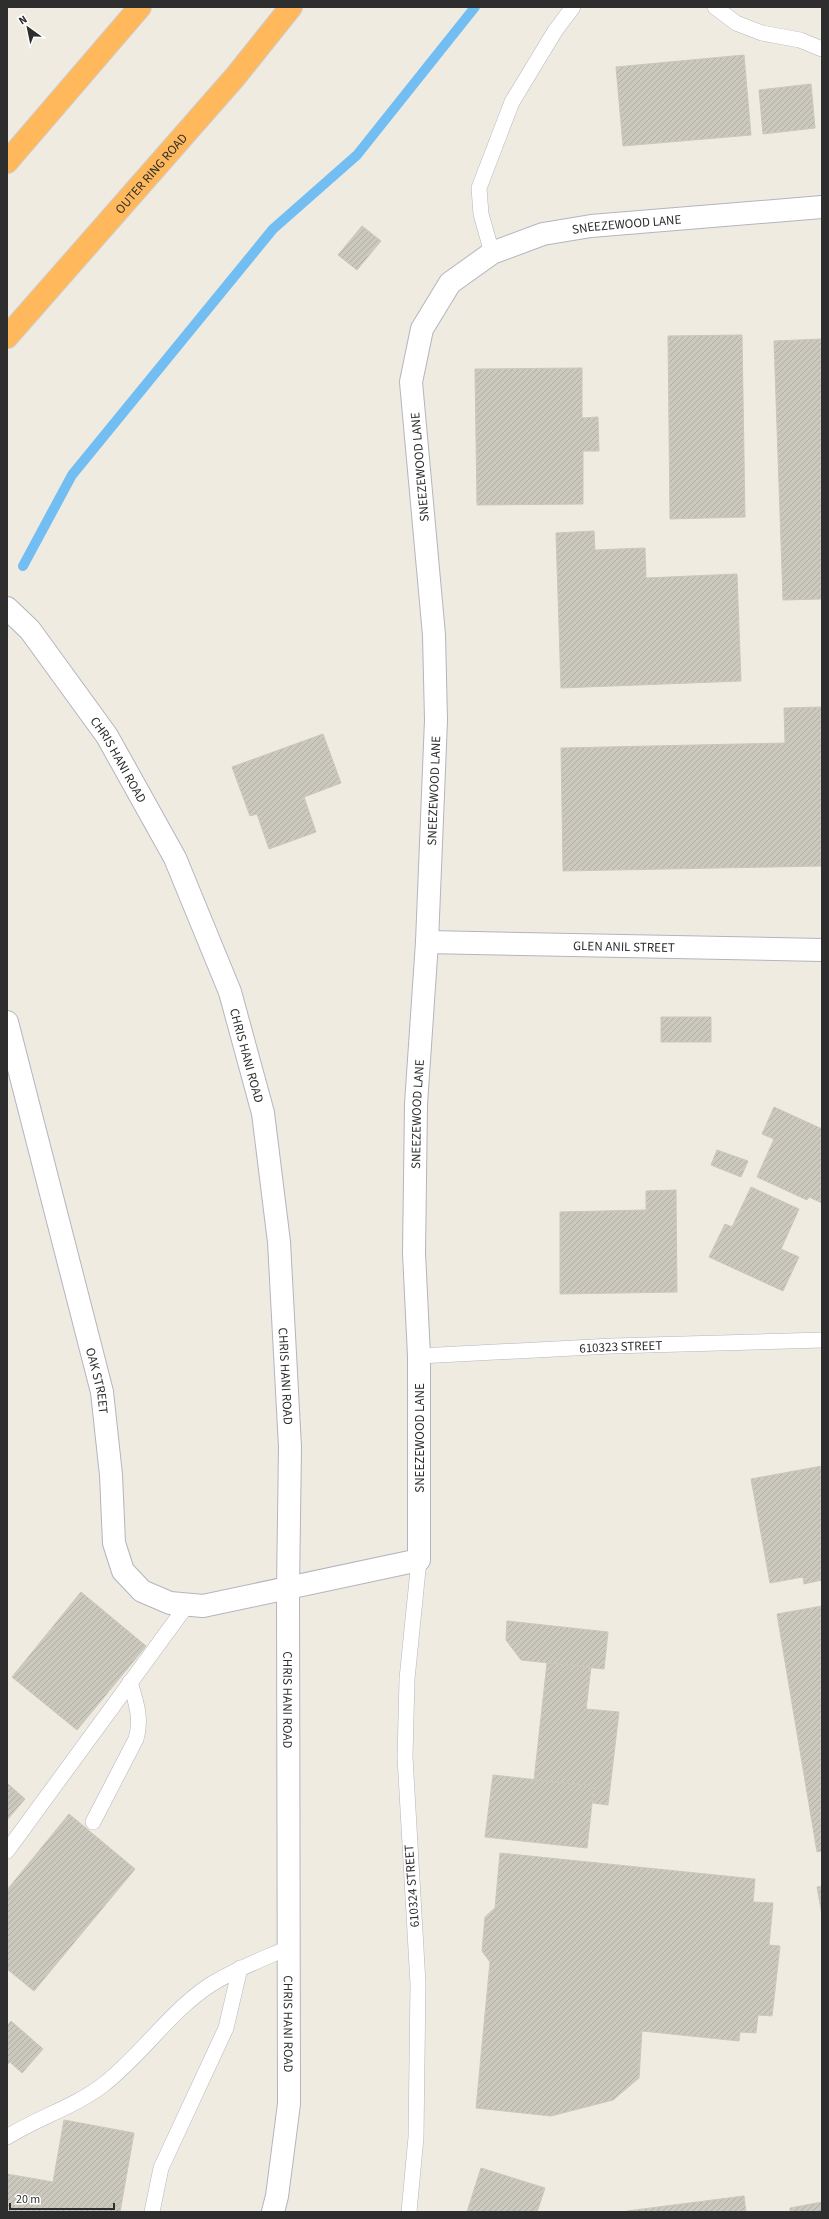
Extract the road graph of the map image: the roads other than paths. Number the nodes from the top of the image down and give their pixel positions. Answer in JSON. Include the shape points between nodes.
{"nodes":[{"id":1,"x":140,"y":7,"type":"edge"},
{"id":2,"x":291,"y":7,"type":"edge"},
{"id":3,"x":573,"y":7,"type":"edge"},
{"id":4,"x":714,"y":7,"type":"edge"},
{"id":5,"x":822,"y":49,"type":"edge"},
{"id":6,"x":7,"y":162,"type":"edge"},
{"id":7,"x":822,"y":207,"type":"edge"},
{"id":8,"x":492,"y":253,"type":"junction"},
{"id":9,"x":7,"y":337,"type":"edge"},
{"id":10,"x":7,"y":608,"type":"edge"},
{"id":11,"x":427,"y":942,"type":"junction"},
{"id":12,"x":822,"y":950,"type":"edge"},
{"id":13,"x":7,"y":1022,"type":"edge"},
{"id":14,"x":822,"y":1340,"type":"edge"},
{"id":15,"x":419,"y":1356,"type":"junction"},
{"id":16,"x":419,"y":1560,"type":"junction"},
{"id":17,"x":288,"y":1588,"type":"junction"},
{"id":18,"x":187,"y":1605,"type":"junction"},
{"id":19,"x":130,"y":1682,"type":"junction"},
{"id":20,"x":93,"y":1822,"type":"dead end"},
{"id":21,"x":7,"y":1851,"type":"edge"},
{"id":22,"x":290,"y":1947,"type":"junction"},
{"id":23,"x":240,"y":1968,"type":"junction"},
{"id":24,"x":7,"y":2137,"type":"edge"},
{"id":25,"x":152,"y":2212,"type":"edge"},
{"id":26,"x":274,"y":2212,"type":"edge"},
{"id":27,"x":409,"y":2212,"type":"edge"}],
"edges":[{"from":1,"to":6,"type":"highway"},
{"from":2,"to":9,"type":"highway","name":"OUTER RING ROAD","via":[[235,77]]},
{"from":3,"to":8,"type":"lane","via":[[555,31],[512,102],[482,181],[481,214]]},
{"from":4,"to":5,"type":"lane","via":[[736,23],[756,31],[800,40]]},
{"from":7,"to":8,"type":"street","name":"SNEEZEWOOD LANE","via":[[591,226],[543,234]]},
{"from":8,"to":11,"type":"street","name":"SNEEZEWOOD LANE","via":[[450,283],[422,329],[412,382],[434,635],[436,720]]},
{"from":10,"to":17,"type":"street","name":"CHRIS HANI ROAD","via":[[30,630],[107,736],[175,858],[230,992],[263,1113],[279,1242],[290,1447]]},
{"from":11,"to":12,"type":"street","name":"GLEN ANIL STREET"},
{"from":11,"to":15,"type":"street","name":"SNEEZEWOOD LANE","via":[[416,1104],[414,1253]]},
{"from":13,"to":18,"type":"street","name":"OAK STREET","via":[[102,1392],[111,1475],[114,1543],[123,1571],[142,1591],[170,1603]]},
{"from":14,"to":15,"type":"lane","name":"610323 STREET","via":[[612,1346]]},
{"from":15,"to":16,"type":"street","name":"SNEEZEWOOD LANE"},
{"from":16,"to":17,"type":"street"},
{"from":16,"to":27,"type":"lane","name":"610324 STREET","via":[[407,1679],[405,1757],[418,1984],[416,2137]]},
{"from":17,"to":18,"type":"street","name":"OAK STREET","via":[[203,1606]]},
{"from":17,"to":22,"type":"street","name":"CHRIS HANI ROAD"},
{"from":18,"to":19,"type":"lane"},
{"from":19,"to":20,"type":"lane","via":[[140,1725],[136,1739]]},
{"from":19,"to":21,"type":"lane"},
{"from":22,"to":23,"type":"lane"},
{"from":22,"to":26,"type":"street","name":"CHRIS HANI ROAD","via":[[288,2104]]},
{"from":23,"to":24,"type":"lane","via":[[209,1986],[182,2009],[130,2062],[102,2086]]},
{"from":23,"to":25,"type":"lane","via":[[226,2028],[161,2168]]}]}
